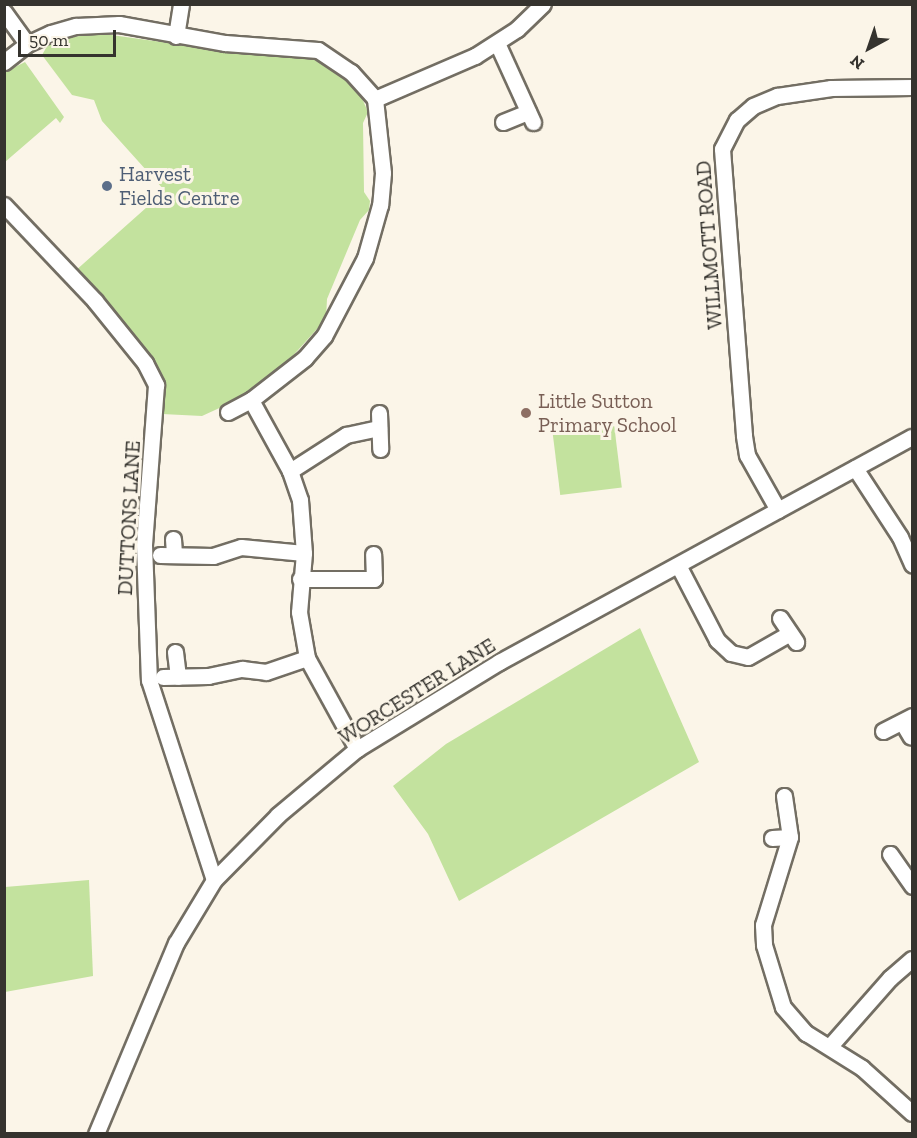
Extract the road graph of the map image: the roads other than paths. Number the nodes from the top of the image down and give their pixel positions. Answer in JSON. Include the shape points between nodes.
{"nodes":[{"id":1,"x":181,"y":4,"type":"edge"},
{"id":2,"x":543,"y":4,"type":"edge"},
{"id":3,"x":4,"y":12,"type":"edge"},
{"id":4,"x":176,"y":36,"type":"junction"},
{"id":5,"x":497,"y":43,"type":"junction"},
{"id":6,"x":27,"y":44,"type":"junction"},
{"id":7,"x":4,"y":62,"type":"edge"},
{"id":8,"x":912,"y":87,"type":"edge"},
{"id":9,"x":375,"y":99,"type":"junction"},
{"id":10,"x":503,"y":122,"type":"dead end"},
{"id":11,"x":4,"y":205,"type":"edge"},
{"id":12,"x":251,"y":400,"type":"junction"},
{"id":13,"x":228,"y":412,"type":"dead end"},
{"id":14,"x":912,"y":437,"type":"edge"},
{"id":15,"x":380,"y":449,"type":"dead end"},
{"id":16,"x":855,"y":468,"type":"junction"},
{"id":17,"x":290,"y":471,"type":"junction"},
{"id":18,"x":778,"y":510,"type":"junction"},
{"id":19,"x":173,"y":539,"type":"dead end"},
{"id":20,"x":304,"y":553,"type":"junction"},
{"id":21,"x":373,"y":554,"type":"dead end"},
{"id":22,"x":912,"y":564,"type":"edge"},
{"id":23,"x":678,"y":565,"type":"junction"},
{"id":24,"x":300,"y":579,"type":"junction"},
{"id":25,"x":780,"y":618,"type":"dead end"},
{"id":26,"x":175,"y":652,"type":"dead end"},
{"id":27,"x":307,"y":658,"type":"junction"},
{"id":28,"x":907,"y":719,"type":"edge"},
{"id":29,"x":882,"y":731,"type":"dead end"},
{"id":30,"x":911,"y":738,"type":"dead end"},
{"id":31,"x":357,"y":749,"type":"junction"},
{"id":32,"x":784,"y":795,"type":"dead end"},
{"id":33,"x":790,"y":837,"type":"junction"},
{"id":34,"x":772,"y":838,"type":"dead end"},
{"id":35,"x":890,"y":855,"type":"dead end"},
{"id":36,"x":907,"y":867,"type":"edge"},
{"id":37,"x":214,"y":880,"type":"junction"},
{"id":38,"x":912,"y":886,"type":"edge"},
{"id":39,"x":912,"y":959,"type":"edge"},
{"id":40,"x":830,"y":1046,"type":"junction"},
{"id":41,"x":912,"y":1113,"type":"edge"},
{"id":42,"x":96,"y":1134,"type":"edge"}],
"edges":[{"from":1,"to":4,"type":"street"},
{"from":2,"to":5,"type":"street"},
{"from":3,"to":6,"type":"street"},
{"from":4,"to":6,"type":"street","via":[[97,23],[68,28]]},
{"from":4,"to":9,"type":"street","via":[[318,50],[351,72]]},
{"from":5,"to":9,"type":"street"},
{"from":5,"to":10,"type":"street","via":[[530,117]]},
{"from":6,"to":7,"type":"street"},
{"from":8,"to":18,"type":"street","name":"WILLMOTT ROAD","via":[[831,88],[777,96],[753,106],[737,120],[722,149],[747,455]]},
{"from":9,"to":12,"type":"street","via":[[383,173],[380,205],[365,258],[324,336],[304,358]]},
{"from":11,"to":37,"type":"street","name":"DUTTONS LANE","via":[[95,301],[145,363],[156,385],[144,545],[150,680]]},
{"from":12,"to":13,"type":"street"},
{"from":12,"to":17,"type":"street"},
{"from":14,"to":16,"type":"street","name":"WORCESTER LANE"},
{"from":15,"to":17,"type":"street","via":[[379,421],[346,435]]},
{"from":16,"to":18,"type":"street","name":"WORCESTER LANE"},
{"from":16,"to":22,"type":"street","via":[[900,537]]},
{"from":17,"to":20,"type":"street","via":[[302,515]]},
{"from":18,"to":23,"type":"street","name":"WORCESTER LANE"},
{"from":19,"to":20,"type":"street","via":[[167,555],[213,556],[242,547]]},
{"from":20,"to":24,"type":"street"},
{"from":21,"to":24,"type":"street","via":[[374,579]]},
{"from":23,"to":25,"type":"street","via":[[717,640],[731,653],[748,657],[793,637]]},
{"from":23,"to":31,"type":"street","name":"WORCESTER LANE","via":[[499,662]]},
{"from":24,"to":27,"type":"street","via":[[300,634]]},
{"from":26,"to":27,"type":"street","via":[[170,677],[242,669],[266,672]]},
{"from":27,"to":31,"type":"street"},
{"from":28,"to":29,"type":"street"},
{"from":28,"to":30,"type":"street"},
{"from":31,"to":37,"type":"street","name":"WORCESTER LANE","via":[[244,846]]},
{"from":32,"to":33,"type":"street"},
{"from":33,"to":34,"type":"street"},
{"from":33,"to":40,"type":"street","via":[[763,925],[764,945],[791,1021]]},
{"from":35,"to":36,"type":"street"},
{"from":36,"to":38,"type":"street"},
{"from":37,"to":42,"type":"street","name":"WORCESTER LANE","via":[[176,943]]},
{"from":39,"to":40,"type":"street"},
{"from":40,"to":41,"type":"street"}]}
